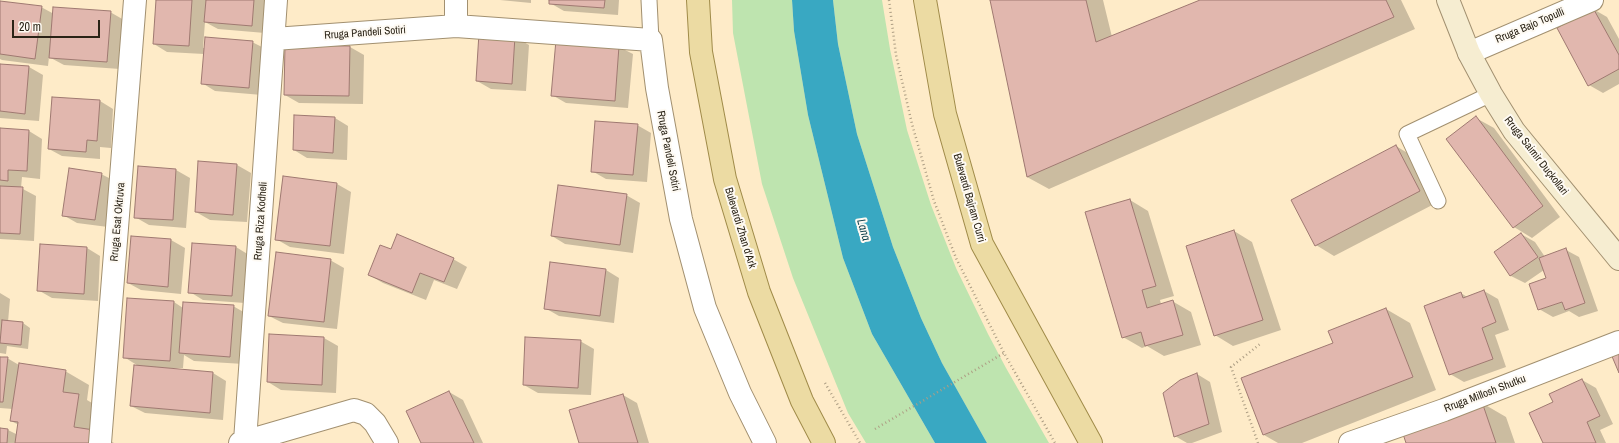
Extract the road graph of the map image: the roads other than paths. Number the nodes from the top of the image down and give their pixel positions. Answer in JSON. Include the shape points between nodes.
{"nodes":[{"id":1,"x":136,"y":0,"type":"edge"},
{"id":2,"x":276,"y":0,"type":"edge"},
{"id":3,"x":456,"y":0,"type":"edge"},
{"id":4,"x":649,"y":0,"type":"edge"},
{"id":5,"x":698,"y":0,"type":"edge"},
{"id":6,"x":925,"y":0,"type":"edge"},
{"id":7,"x":1448,"y":0,"type":"edge"},
{"id":8,"x":1592,"y":0,"type":"edge"},
{"id":9,"x":456,"y":26,"type":"junction"},
{"id":10,"x":274,"y":39,"type":"junction"},
{"id":11,"x":651,"y":40,"type":"junction"},
{"id":12,"x":1469,"y":53,"type":"junction"},
{"id":13,"x":1491,"y":94,"type":"junction"},
{"id":14,"x":1438,"y":201,"type":"dead end"},
{"id":15,"x":1619,"y":259,"type":"edge"},
{"id":16,"x":1619,"y":342,"type":"edge"},
{"id":17,"x":1380,"y":438,"type":"edge"},
{"id":18,"x":242,"y":442,"type":"edge"},
{"id":19,"x":100,"y":443,"type":"edge"},
{"id":20,"x":387,"y":443,"type":"edge"},
{"id":21,"x":765,"y":443,"type":"edge"},
{"id":22,"x":824,"y":443,"type":"edge"},
{"id":23,"x":1091,"y":443,"type":"edge"},
{"id":24,"x":1350,"y":443,"type":"edge"}],
"edges":[{"from":1,"to":19,"type":"street","name":"Rruga Esat Oktruva"},
{"from":2,"to":10,"type":"street","name":"Rruga Riza Kodheli"},
{"from":3,"to":9,"type":"street"},
{"from":4,"to":11,"type":"lane"},
{"from":5,"to":22,"type":"main road","name":"Bulevardi Zhan d'Ark","via":[[701,52],[725,179],[759,292],[802,401]]},
{"from":6,"to":23,"type":"main road","name":"Bulevardi Bajram Curri","via":[[945,114],[982,244]]},
{"from":7,"to":12,"type":"main road","name":"Rruga Saimir Duçkollari"},
{"from":8,"to":12,"type":"street","name":"Rruga Bajo Topulli"},
{"from":9,"to":10,"type":"street","name":"Rruga Pandeli Sotiri"},
{"from":9,"to":11,"type":"street","name":"Rruga Pandeli Sotiri"},
{"from":10,"to":18,"type":"street","name":"Rruga Riza Kodheli"},
{"from":11,"to":21,"type":"street","name":"Rruga Pandeli Sotiri","via":[[657,88],[679,205],[705,308],[740,393]]},
{"from":12,"to":13,"type":"main road","name":"Rruga Saimir Duçkollari"},
{"from":13,"to":14,"type":"lane","via":[[1407,134]]},
{"from":13,"to":15,"type":"main road","name":"Rruga Saimir Duçkollari","via":[[1514,131]]},
{"from":16,"to":17,"type":"street","name":"Rruga Millosh Shutku","via":[[1451,407]]},
{"from":17,"to":24,"type":"street","name":"Rruga Millosh Shutku"},
{"from":18,"to":20,"type":"street","via":[[354,410],[366,414],[375,423]]}]}
